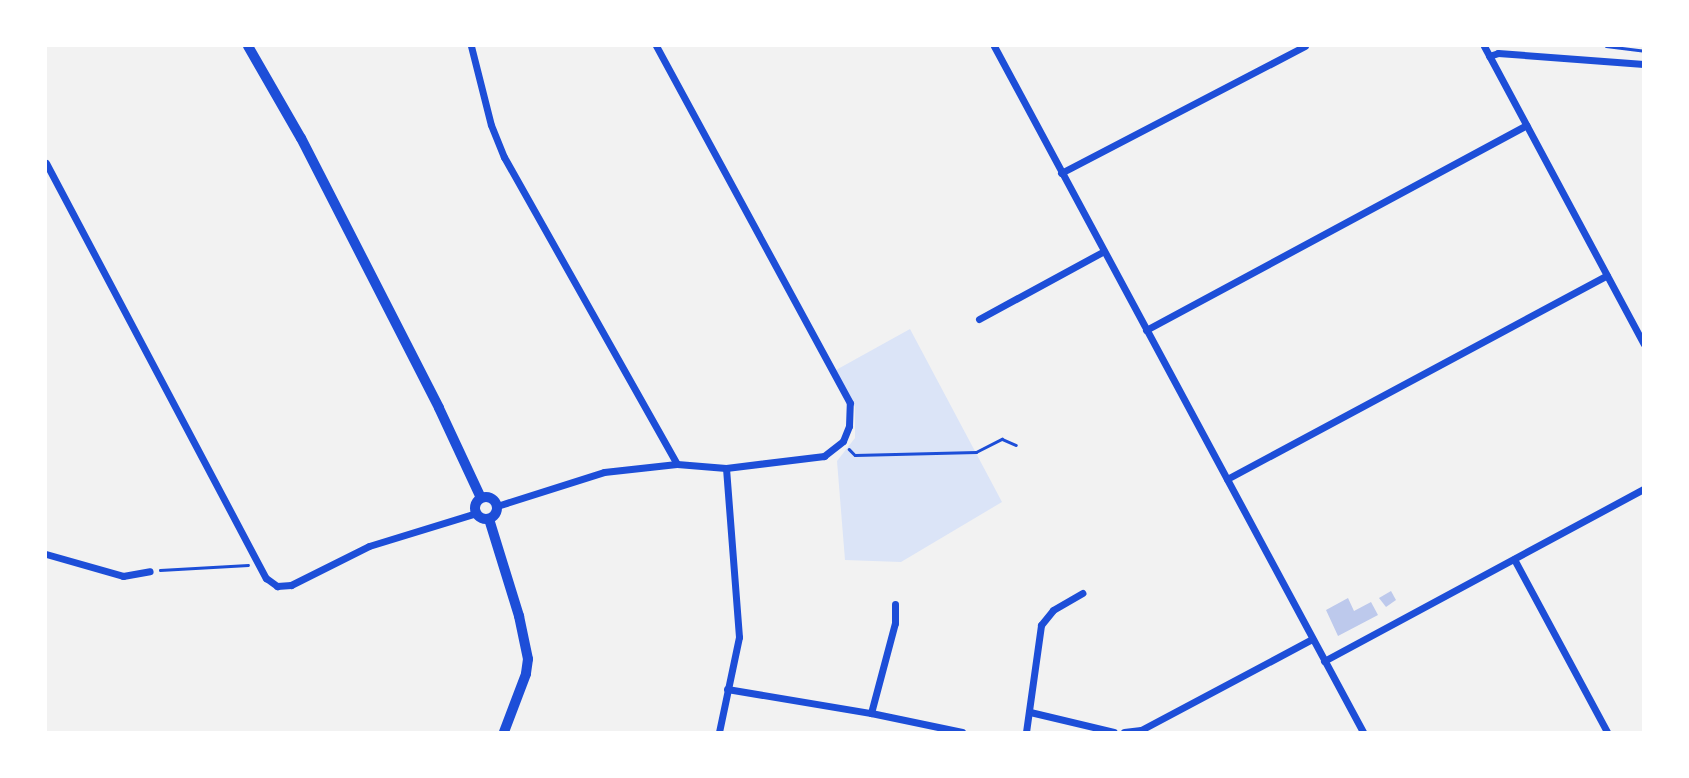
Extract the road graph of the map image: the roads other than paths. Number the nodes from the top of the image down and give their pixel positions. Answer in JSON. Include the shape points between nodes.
{"nodes":[{"id":1,"x":248,"y":46,"type":"edge"},
{"id":2,"x":471,"y":46,"type":"edge"},
{"id":3,"x":656,"y":46,"type":"edge"},
{"id":4,"x":994,"y":46,"type":"edge"},
{"id":5,"x":1306,"y":46,"type":"edge"},
{"id":6,"x":1484,"y":46,"type":"edge"},
{"id":7,"x":1489,"y":56,"type":"junction"},
{"id":8,"x":1643,"y":64,"type":"edge"},
{"id":9,"x":1526,"y":125,"type":"junction"},
{"id":10,"x":46,"y":163,"type":"edge"},
{"id":11,"x":1061,"y":173,"type":"junction"},
{"id":12,"x":1104,"y":251,"type":"junction"},
{"id":13,"x":1607,"y":275,"type":"junction"},
{"id":14,"x":979,"y":319,"type":"dead end"},
{"id":15,"x":1146,"y":330,"type":"junction"},
{"id":16,"x":1643,"y":344,"type":"edge"},
{"id":17,"x":677,"y":464,"type":"junction"},
{"id":18,"x":726,"y":468,"type":"junction"},
{"id":19,"x":1227,"y":479,"type":"junction"},
{"id":20,"x":1643,"y":489,"type":"edge"},
{"id":21,"x":481,"y":498,"type":"junction"},
{"id":22,"x":497,"y":506,"type":"junction"},
{"id":23,"x":476,"y":513,"type":"junction"},
{"id":24,"x":489,"y":519,"type":"junction"},
{"id":25,"x":46,"y":554,"type":"edge"},
{"id":26,"x":1514,"y":559,"type":"junction"},
{"id":27,"x":150,"y":571,"type":"road end"},
{"id":28,"x":1083,"y":593,"type":"dead end"},
{"id":29,"x":895,"y":604,"type":"dead end"},
{"id":30,"x":1312,"y":639,"type":"junction"},
{"id":31,"x":1324,"y":661,"type":"junction"},
{"id":32,"x":727,"y":689,"type":"junction"},
{"id":33,"x":1030,"y":712,"type":"junction"},
{"id":34,"x":871,"y":713,"type":"junction"},
{"id":35,"x":504,"y":733,"type":"edge"},
{"id":36,"x":719,"y":733,"type":"edge"},
{"id":37,"x":962,"y":733,"type":"edge"},
{"id":38,"x":1026,"y":733,"type":"edge"},
{"id":39,"x":1114,"y":733,"type":"edge"},
{"id":40,"x":1124,"y":733,"type":"edge"},
{"id":41,"x":1363,"y":733,"type":"edge"},
{"id":42,"x":1608,"y":733,"type":"edge"}],
"edges":[{"from":1,"to":21,"type":"main road","via":[[301,138]]},
{"from":2,"to":17,"type":"street","via":[[504,157]]},
{"from":3,"to":18,"type":"street","via":[[850,403],[843,441],[824,456]]},
{"from":4,"to":11,"type":"street"},
{"from":5,"to":11,"type":"street"},
{"from":6,"to":7,"type":"street"},
{"from":7,"to":8,"type":"street"},
{"from":7,"to":9,"type":"street"},
{"from":9,"to":13,"type":"street"},
{"from":9,"to":15,"type":"street"},
{"from":10,"to":23,"type":"street","via":[[265,578],[277,586],[291,585],[369,546]]},
{"from":11,"to":12,"type":"street"},
{"from":12,"to":14,"type":"street"},
{"from":12,"to":15,"type":"street"},
{"from":13,"to":16,"type":"street"},
{"from":13,"to":19,"type":"street"},
{"from":15,"to":19,"type":"street"},
{"from":17,"to":18,"type":"street"},
{"from":17,"to":22,"type":"street","via":[[604,472]]},
{"from":18,"to":32,"type":"street","via":[[739,637]]},
{"from":19,"to":30,"type":"street"},
{"from":20,"to":26,"type":"street"},
{"from":21,"to":22,"type":"main road","via":[[491,498]]},
{"from":21,"to":23,"type":"main road"},
{"from":22,"to":24,"type":"main road"},
{"from":23,"to":24,"type":"main road"},
{"from":24,"to":35,"type":"main road","via":[[528,659]]},
{"from":25,"to":27,"type":"street","via":[[123,576]]},
{"from":26,"to":31,"type":"street"},
{"from":26,"to":42,"type":"street"},
{"from":28,"to":33,"type":"street","via":[[1053,610],[1041,625]]},
{"from":29,"to":34,"type":"street","via":[[895,623]]},
{"from":30,"to":31,"type":"street"},
{"from":30,"to":40,"type":"street","via":[[1141,730]]},
{"from":31,"to":41,"type":"street"},
{"from":32,"to":34,"type":"street"},
{"from":32,"to":36,"type":"street"},
{"from":33,"to":38,"type":"street"},
{"from":33,"to":39,"type":"street"},
{"from":34,"to":37,"type":"street"}]}
